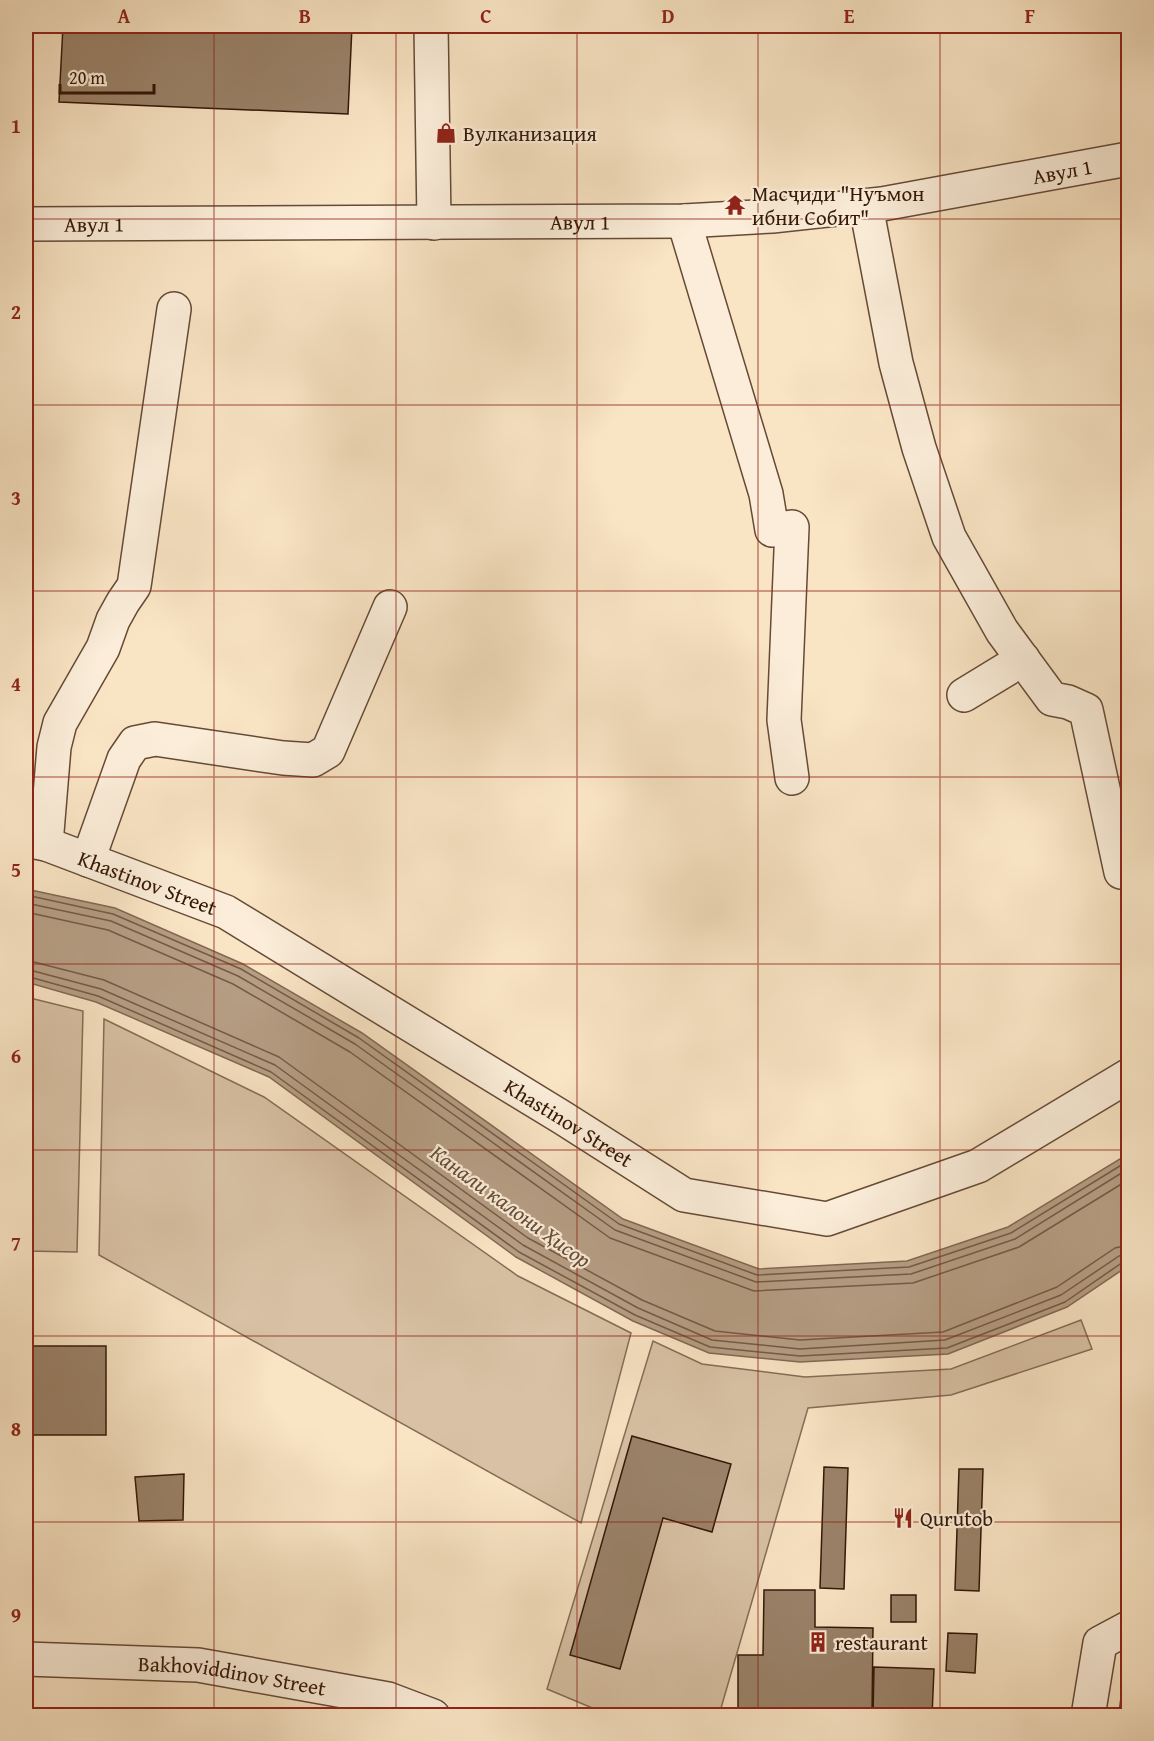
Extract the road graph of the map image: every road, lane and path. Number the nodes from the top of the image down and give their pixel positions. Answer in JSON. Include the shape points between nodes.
{"nodes":[{"id":1,"x":431,"y":26,"type":"edge"},
{"id":2,"x":1128,"y":159,"type":"edge"},
{"id":3,"x":866,"y":206,"type":"junction"},
{"id":4,"x":684,"y":221,"type":"junction"},
{"id":5,"x":434,"y":223,"type":"junction"},
{"id":6,"x":26,"y":224,"type":"edge"},
{"id":7,"x":174,"y":309,"type":"dead end"},
{"id":8,"x":390,"y":607,"type":"dead end"},
{"id":9,"x":1023,"y":659,"type":"junction"},
{"id":10,"x":964,"y":694,"type":"dead end"},
{"id":11,"x":792,"y":778,"type":"dead end"},
{"id":12,"x":36,"y":842,"type":"edge"},
{"id":13,"x":88,"y":860,"type":"junction"},
{"id":14,"x":1121,"y":872,"type":"dead end"},
{"id":15,"x":1128,"y":1076,"type":"edge"},
{"id":16,"x":1128,"y":1628,"type":"edge"},
{"id":17,"x":26,"y":1659,"type":"edge"},
{"id":18,"x":433,"y":1716,"type":"edge"},
{"id":19,"x":1088,"y":1716,"type":"edge"}],
"edges":[{"from":1,"to":5,"type":"street"},
{"from":2,"to":3,"type":"street","name":"Авул 1"},
{"from":3,"to":4,"type":"street","name":"Авул 1"},
{"from":3,"to":9,"type":"street","via":[[896,363],[949,537],[1002,631]]},
{"from":4,"to":5,"type":"street","name":"Авул 1"},
{"from":4,"to":11,"type":"street","via":[[766,494],[772,530],[792,526],[784,720]]},
{"from":5,"to":6,"type":"street","name":"Авул 1"},
{"from":7,"to":12,"type":"street","via":[[134,586],[60,723]]},
{"from":8,"to":13,"type":"street","via":[[328,751],[313,760],[155,739],[135,742],[124,759]]},
{"from":9,"to":10,"type":"street"},
{"from":9,"to":14,"type":"street","via":[[1052,699],[1086,710]]},
{"from":12,"to":13,"type":"street","name":"Khastinov Street"},
{"from":13,"to":15,"type":"street","name":"Khastinov Street","via":[[226,912],[684,1195],[827,1219],[978,1166]]},
{"from":16,"to":19,"type":"street","via":[[1100,1643]]},
{"from":17,"to":18,"type":"street","name":"Bakhoviddinov Street","via":[[198,1665],[388,1699]]}]}
